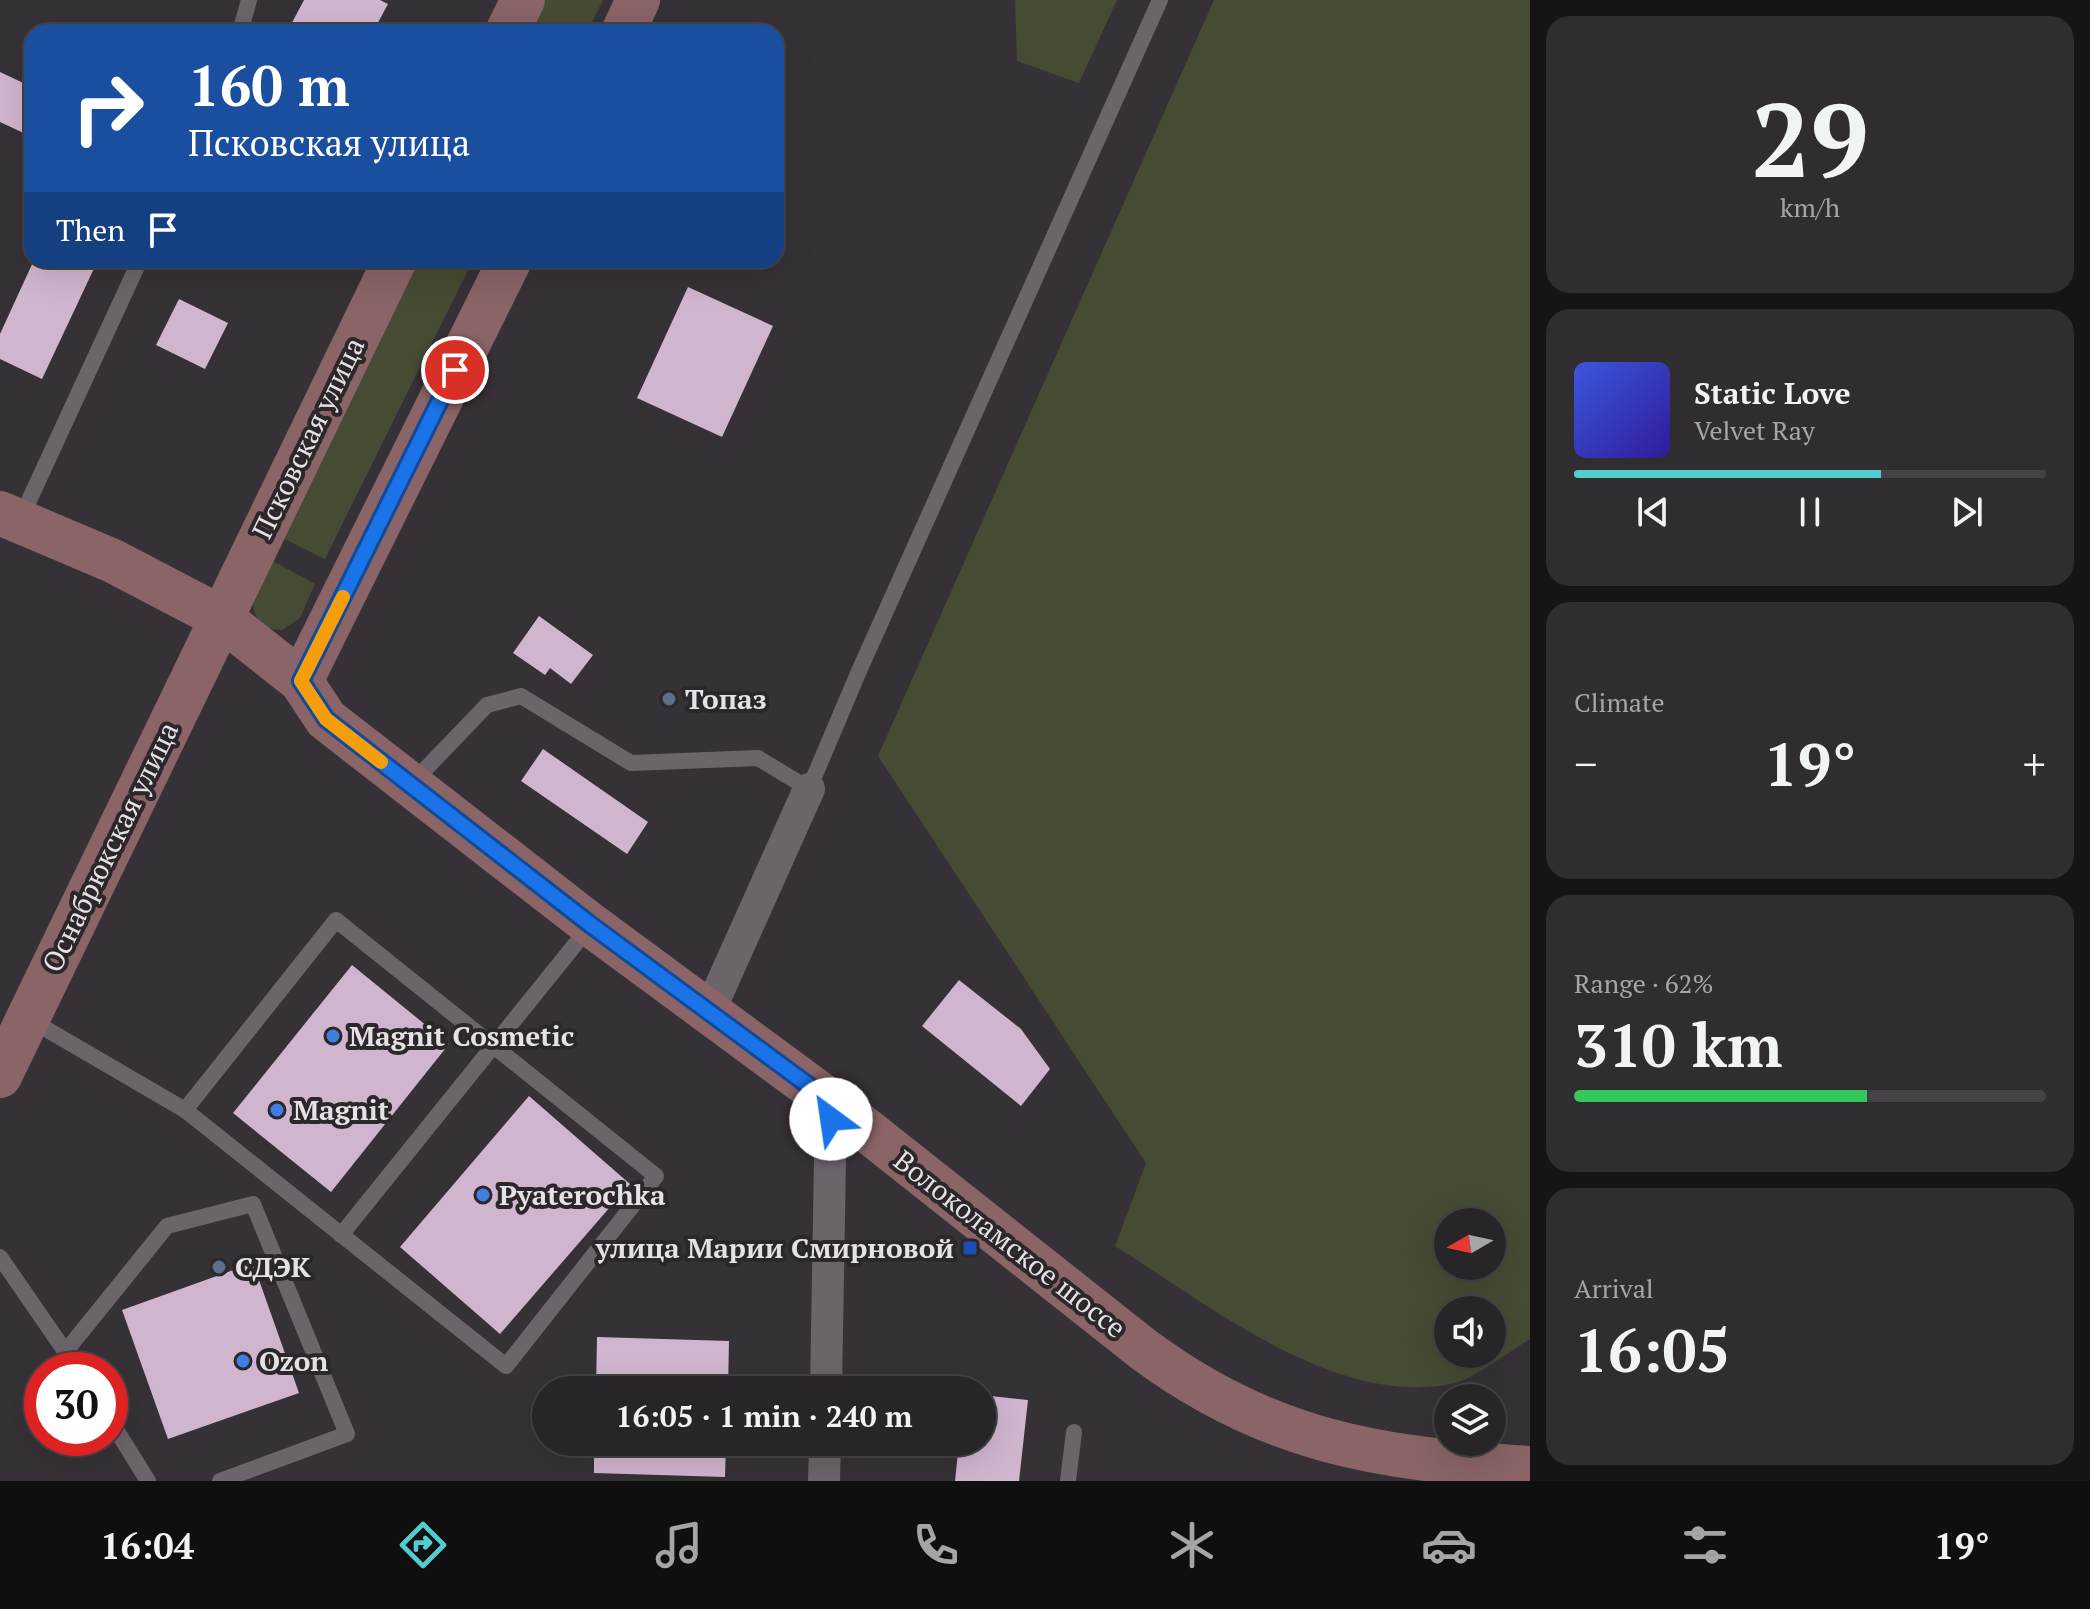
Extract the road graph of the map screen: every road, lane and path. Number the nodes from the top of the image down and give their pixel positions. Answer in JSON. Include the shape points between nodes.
{"nodes":[{"id":1,"x":249,"y":0,"type":"edge"},
{"id":2,"x":523,"y":0,"type":"edge"},
{"id":3,"x":638,"y":0,"type":"edge"},
{"id":4,"x":1160,"y":0,"type":"edge"},
{"id":5,"x":242,"y":24,"type":"edge"},
{"id":6,"x":511,"y":24,"type":"edge"},
{"id":7,"x":627,"y":24,"type":"edge"},
{"id":8,"x":136,"y":268,"type":"edge"},
{"id":9,"x":391,"y":268,"type":"edge"},
{"id":10,"x":506,"y":268,"type":"edge"},
{"id":11,"x":10,"y":517,"type":"edge"},
{"id":12,"x":220,"y":617,"type":"junction"},
{"id":13,"x":301,"y":681,"type":"junction"},
{"id":14,"x":410,"y":785,"type":"junction"},
{"id":15,"x":809,"y":789,"type":"junction"},
{"id":16,"x":591,"y":925,"type":"junction"},
{"id":17,"x":709,"y":1012,"type":"junction"},
{"id":18,"x":28,"y":1018,"type":"junction"},
{"id":19,"x":492,"y":1045,"type":"junction"},
{"id":20,"x":0,"y":1076,"type":"edge"},
{"id":21,"x":831,"y":1102,"type":"junction"},
{"id":22,"x":185,"y":1110,"type":"junction"},
{"id":23,"x":341,"y":1235,"type":"junction"},
{"id":24,"x":0,"y":1257,"type":"edge"},
{"id":25,"x":66,"y":1351,"type":"joint"},
{"id":26,"x":826,"y":1376,"type":"edge"},
{"id":27,"x":1074,"y":1432,"type":"dead end"},
{"id":28,"x":128,"y":1449,"type":"edge"},
{"id":29,"x":825,"y":1456,"type":"edge"},
{"id":30,"x":1530,"y":1468,"type":"edge"},
{"id":31,"x":1462,"y":1472,"type":"edge"},
{"id":32,"x":148,"y":1481,"type":"edge"},
{"id":33,"x":220,"y":1481,"type":"edge"},
{"id":34,"x":824,"y":1481,"type":"edge"},
{"id":35,"x":1068,"y":1481,"type":"edge"}],
"edges":[{"from":1,"to":5,"type":"lane"},
{"from":2,"to":6,"type":"main road"},
{"from":3,"to":7,"type":"main road"},
{"from":4,"to":15,"type":"lane"},
{"from":8,"to":11,"type":"lane"},
{"from":9,"to":12,"type":"main road","name":"Псковская улица"},
{"from":10,"to":13,"type":"main road"},
{"from":11,"to":12,"type":"main road","name":"Волоколамское шоссе","via":[[113,561]]},
{"from":12,"to":13,"type":"main road","name":"Волоколамское шоссе"},
{"from":12,"to":18,"type":"main road","name":"Оснабрюкская улица"},
{"from":13,"to":14,"type":"main road","name":"Волоколамское шоссе","via":[[326,719]]},
{"from":14,"to":15,"type":"lane","via":[[487,705],[521,696],[631,763],[758,758]]},
{"from":14,"to":16,"type":"main road","name":"Волоколамское шоссе"},
{"from":15,"to":17,"type":"street"},
{"from":16,"to":17,"type":"main road","name":"Волоколамское шоссе"},
{"from":16,"to":19,"type":"lane"},
{"from":17,"to":21,"type":"main road","name":"Волоколамское шоссе"},
{"from":18,"to":20,"type":"main road","name":"Оснабрюкская улица"},
{"from":18,"to":22,"type":"lane"},
{"from":19,"to":22,"type":"lane","via":[[336,920]]},
{"from":19,"to":23,"type":"lane"},
{"from":19,"to":23,"type":"lane","via":[[656,1176],[506,1366]]},
{"from":21,"to":26,"type":"street"},
{"from":21,"to":31,"type":"main road","name":"Волоколамское шоссе","via":[[1143,1349],[1214,1396],[1272,1424],[1333,1444]]},
{"from":22,"to":23,"type":"lane"},
{"from":24,"to":25,"type":"lane"},
{"from":25,"to":33,"type":"lane","via":[[167,1226],[253,1204],[347,1434]]},
{"from":27,"to":35,"type":"lane"},
{"from":28,"to":32,"type":"lane"},
{"from":29,"to":34,"type":"street"},
{"from":30,"to":31,"type":"main road","name":"Волоколамское шоссе"}]}
